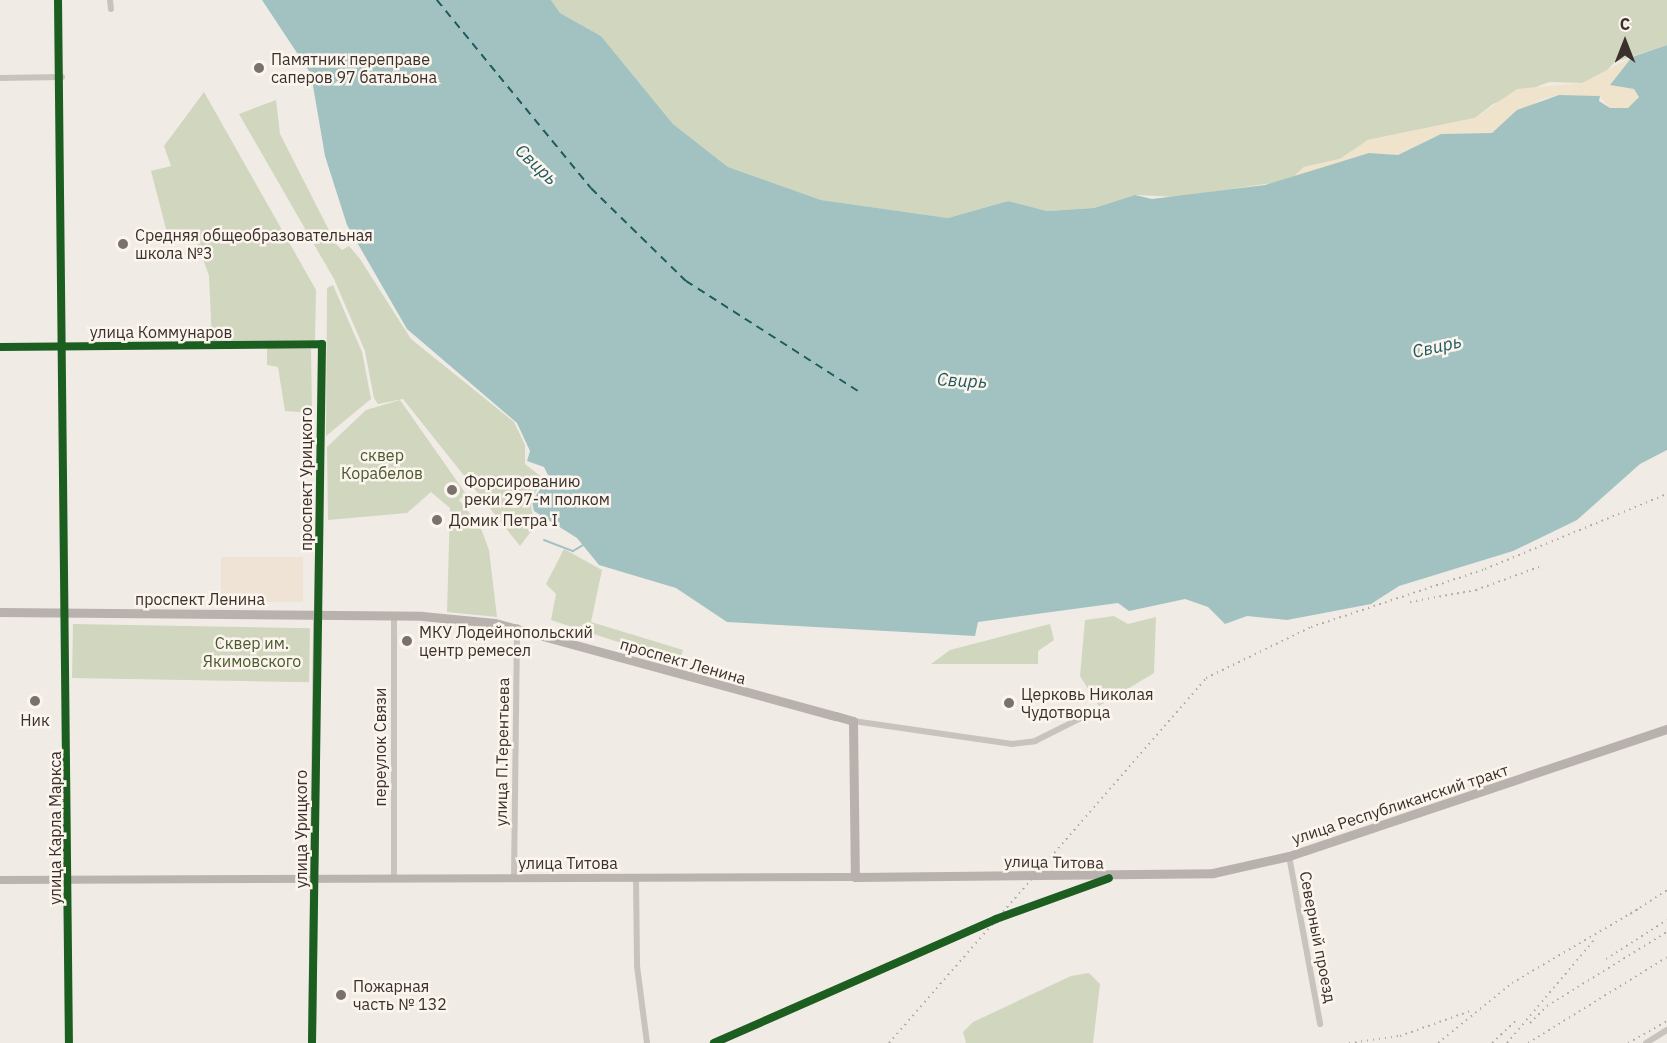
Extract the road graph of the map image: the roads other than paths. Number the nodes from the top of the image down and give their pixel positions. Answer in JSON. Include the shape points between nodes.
{"nodes":[{"id":1,"x":58,"y":0,"type":"edge"},
{"id":2,"x":110,"y":0,"type":"edge"},
{"id":3,"x":111,"y":9,"type":"dead end"},
{"id":4,"x":0,"y":78,"type":"edge"},
{"id":5,"x":62,"y":78,"type":"junction"},
{"id":6,"x":322,"y":344,"type":"joint"},
{"id":7,"x":0,"y":347,"type":"edge"},
{"id":8,"x":65,"y":347,"type":"junction"},
{"id":9,"x":0,"y":612,"type":"edge"},
{"id":10,"x":68,"y":614,"type":"junction"},
{"id":11,"x":317,"y":614,"type":"junction"},
{"id":12,"x":393,"y":616,"type":"junction"},
{"id":13,"x":517,"y":627,"type":"junction"},
{"id":14,"x":1097,"y":710,"type":"dead end"},
{"id":15,"x":853,"y":721,"type":"junction"},
{"id":16,"x":1667,"y":729,"type":"edge"},
{"id":17,"x":1289,"y":856,"type":"junction"},
{"id":18,"x":855,"y":877,"type":"junction"},
{"id":19,"x":1136,"y":877,"type":"joint"},
{"id":20,"x":394,"y":878,"type":"junction"},
{"id":21,"x":514,"y":878,"type":"junction"},
{"id":22,"x":1109,"y":878,"type":"junction"},
{"id":23,"x":69,"y":879,"type":"junction"},
{"id":24,"x":636,"y":879,"type":"junction"},
{"id":25,"x":0,"y":880,"type":"edge"},
{"id":26,"x":315,"y":880,"type":"junction"},
{"id":27,"x":1320,"y":1024,"type":"dead end"},
{"id":28,"x":1667,"y":1030,"type":"edge"},
{"id":29,"x":69,"y":1043,"type":"edge"},
{"id":30,"x":312,"y":1043,"type":"edge"},
{"id":31,"x":647,"y":1043,"type":"edge"},
{"id":32,"x":714,"y":1043,"type":"edge"},
{"id":33,"x":1646,"y":1043,"type":"edge"}],
"edges":[{"from":1,"to":5,"type":"street","name":"улица Карла Маркса"},
{"from":2,"to":3,"type":"street"},
{"from":4,"to":5,"type":"street"},
{"from":5,"to":8,"type":"street","name":"улица Карла Маркса"},
{"from":6,"to":8,"type":"street","name":"улица Коммунаров"},
{"from":6,"to":11,"type":"street","name":"проспект Урицкого"},
{"from":7,"to":8,"type":"street","name":"улица Коммунаров"},
{"from":8,"to":10,"type":"street","name":"улица Карла Маркса"},
{"from":9,"to":10,"type":"main road","name":"проспект Ленина"},
{"from":10,"to":11,"type":"main road","name":"проспект Ленина"},
{"from":10,"to":23,"type":"street","name":"улица Карла Маркса"},
{"from":11,"to":12,"type":"main road","name":"проспект Ленина"},
{"from":11,"to":26,"type":"street","name":"улица Урицкого"},
{"from":12,"to":13,"type":"main road","name":"проспект Ленина"},
{"from":12,"to":20,"type":"street","name":"переулок Связи"},
{"from":13,"to":15,"type":"main road","name":"проспект Ленина"},
{"from":13,"to":21,"type":"street","name":"улица П.Терентьева"},
{"from":14,"to":15,"type":"street","name":"проспект Ленина","via":[[1035,741],[1012,744]]},
{"from":15,"to":18,"type":"main road"},
{"from":16,"to":17,"type":"main road","name":"улица Республиканский тракт"},
{"from":17,"to":19,"type":"main road","name":"улица Республиканский тракт","via":[[1213,873]]},
{"from":17,"to":27,"type":"street","name":"Северный проезд"},
{"from":18,"to":22,"type":"main road","name":"улица Титова"},
{"from":18,"to":24,"type":"street","name":"улица Титова"},
{"from":19,"to":22,"type":"main road","name":"улица Титова"},
{"from":20,"to":21,"type":"street","name":"улица Титова"},
{"from":20,"to":26,"type":"street","name":"улица Титова"},
{"from":21,"to":24,"type":"street","name":"улица Титова"},
{"from":22,"to":32,"type":"street","via":[[1006,915]]},
{"from":23,"to":25,"type":"street","name":"улица Титова"},
{"from":23,"to":26,"type":"street","name":"улица Титова"},
{"from":23,"to":29,"type":"street","name":"улица Карла Маркса"},
{"from":24,"to":31,"type":"street","via":[[637,966]]},
{"from":26,"to":30,"type":"street","name":"улица Урицкого"},
{"from":28,"to":33,"type":"street"}]}
